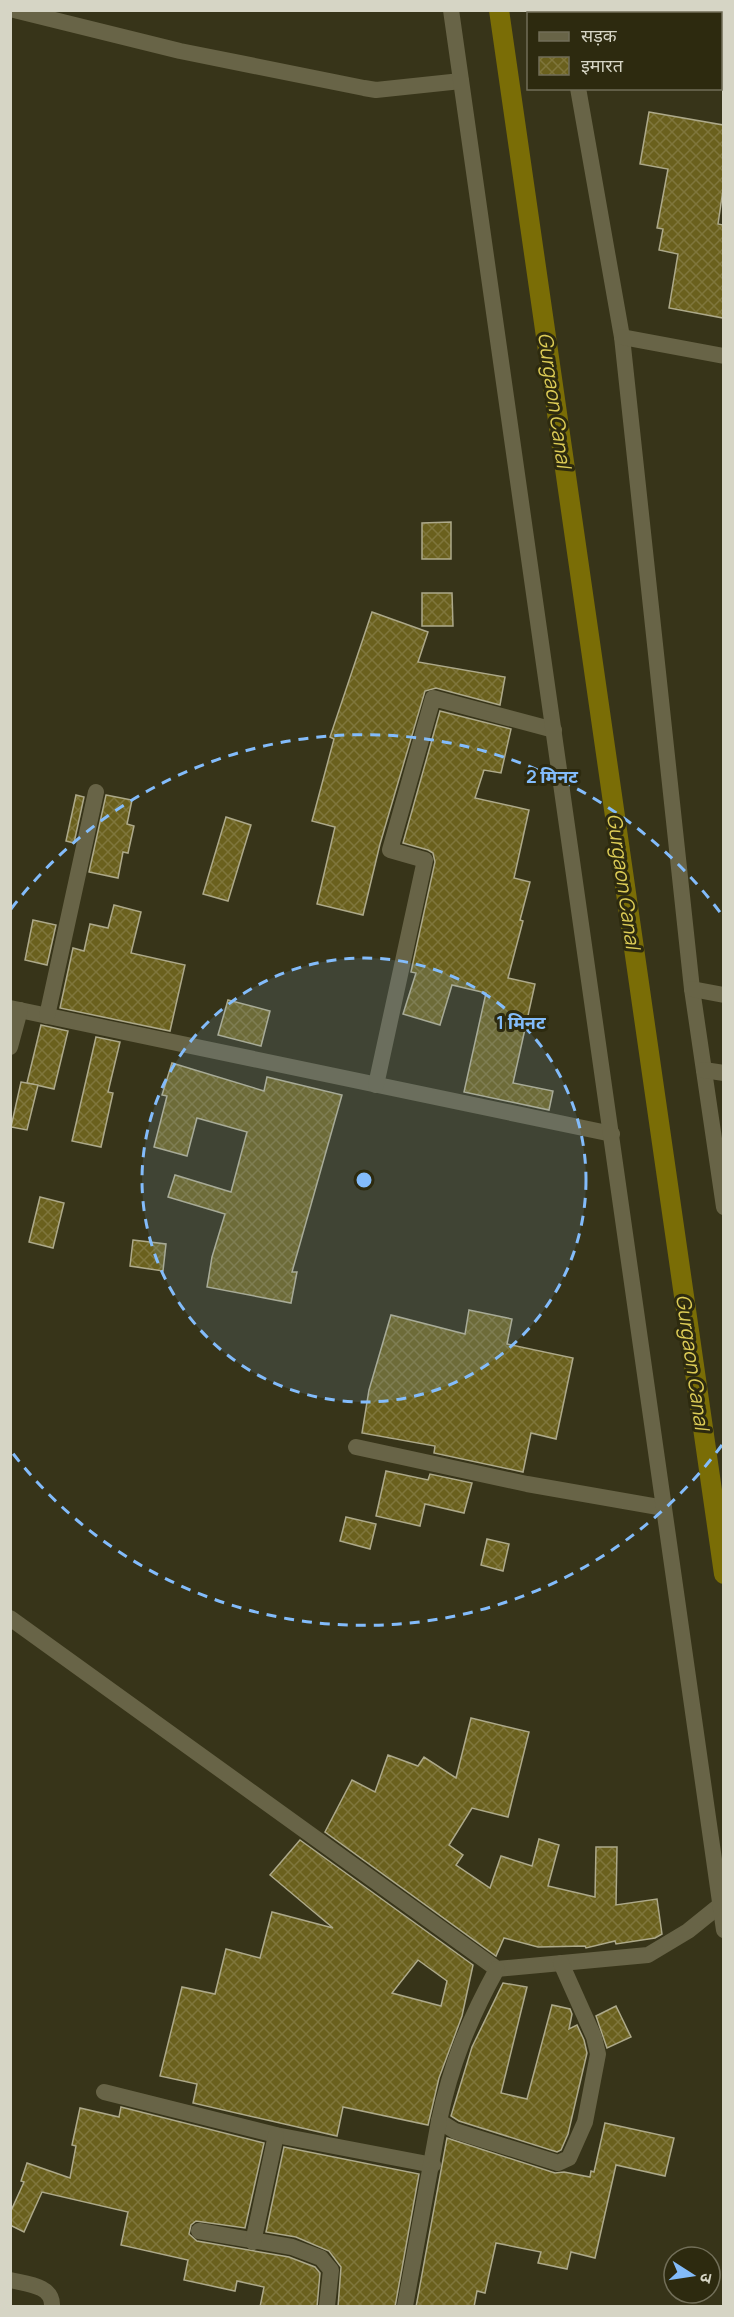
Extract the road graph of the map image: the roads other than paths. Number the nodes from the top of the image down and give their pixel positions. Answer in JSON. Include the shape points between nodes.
{"nodes":[{"id":1,"x":14,"y":10,"type":"edge"},
{"id":2,"x":451,"y":10,"type":"edge"},
{"id":3,"x":461,"y":81,"type":"junction"},
{"id":4,"x":578,"y":90,"type":"edge"},
{"id":5,"x":622,"y":337,"type":"junction"},
{"id":6,"x":723,"y":356,"type":"edge"},
{"id":7,"x":554,"y":730,"type":"junction"},
{"id":8,"x":96,"y":792,"type":"dead end"},
{"id":9,"x":692,"y":989,"type":"junction"},
{"id":10,"x":723,"y":995,"type":"edge"},
{"id":11,"x":15,"y":1009,"type":"edge"},
{"id":12,"x":47,"y":1016,"type":"junction"},
{"id":13,"x":10,"y":1047,"type":"edge"},
{"id":14,"x":704,"y":1070,"type":"junction"},
{"id":15,"x":723,"y":1073,"type":"edge"},
{"id":16,"x":376,"y":1085,"type":"junction"},
{"id":17,"x":612,"y":1134,"type":"junction"},
{"id":18,"x":723,"y":1207,"type":"edge"},
{"id":19,"x":356,"y":1447,"type":"dead end"},
{"id":20,"x":664,"y":1508,"type":"junction"},
{"id":21,"x":10,"y":1618,"type":"edge"},
{"id":22,"x":722,"y":1903,"type":"edge"},
{"id":23,"x":723,"y":1930,"type":"edge"},
{"id":24,"x":561,"y":1963,"type":"junction"},
{"id":25,"x":497,"y":1969,"type":"junction"},
{"id":26,"x":104,"y":2092,"type":"dead end"},
{"id":27,"x":439,"y":2121,"type":"junction"},
{"id":28,"x":276,"y":2135,"type":"junction"},
{"id":29,"x":433,"y":2165,"type":"junction"},
{"id":30,"x":200,"y":2230,"type":"dead end"},
{"id":31,"x":253,"y":2242,"type":"junction"},
{"id":32,"x":10,"y":2280,"type":"edge"},
{"id":33,"x":52,"y":2307,"type":"edge"},
{"id":34,"x":327,"y":2307,"type":"edge"},
{"id":35,"x":405,"y":2307,"type":"edge"}],
"edges":[{"from":1,"to":3,"type":"street","via":[[180,51],[376,90]]},
{"from":2,"to":3,"type":"street"},
{"from":3,"to":7,"type":"street"},
{"from":4,"to":5,"type":"street"},
{"from":5,"to":6,"type":"street"},
{"from":5,"to":9,"type":"street"},
{"from":7,"to":16,"type":"street","via":[[433,698],[390,850],[425,860]]},
{"from":7,"to":17,"type":"street"},
{"from":8,"to":12,"type":"street"},
{"from":9,"to":10,"type":"street"},
{"from":9,"to":14,"type":"street"},
{"from":11,"to":12,"type":"street"},
{"from":11,"to":13,"type":"street"},
{"from":12,"to":16,"type":"street"},
{"from":14,"to":15,"type":"street"},
{"from":14,"to":18,"type":"street"},
{"from":16,"to":17,"type":"street"},
{"from":17,"to":20,"type":"street"},
{"from":19,"to":20,"type":"street","via":[[527,1484]]},
{"from":20,"to":22,"type":"street"},
{"from":21,"to":25,"type":"street"},
{"from":22,"to":23,"type":"street"},
{"from":22,"to":24,"type":"street","via":[[688,1931],[648,1954]]},
{"from":24,"to":25,"type":"street"},
{"from":24,"to":27,"type":"street","via":[[598,2054],[585,2122],[569,2158],[558,2163],[455,2131]]},
{"from":25,"to":27,"type":"street","via":[[469,2021]]},
{"from":26,"to":28,"type":"street"},
{"from":27,"to":29,"type":"street"},
{"from":28,"to":29,"type":"street"},
{"from":28,"to":31,"type":"street"},
{"from":29,"to":35,"type":"street"},
{"from":30,"to":31,"type":"street"},
{"from":31,"to":34,"type":"street","via":[[292,2247],[321,2258],[331,2270]]},
{"from":32,"to":33,"type":"street","via":[[46,2291]]}]}
